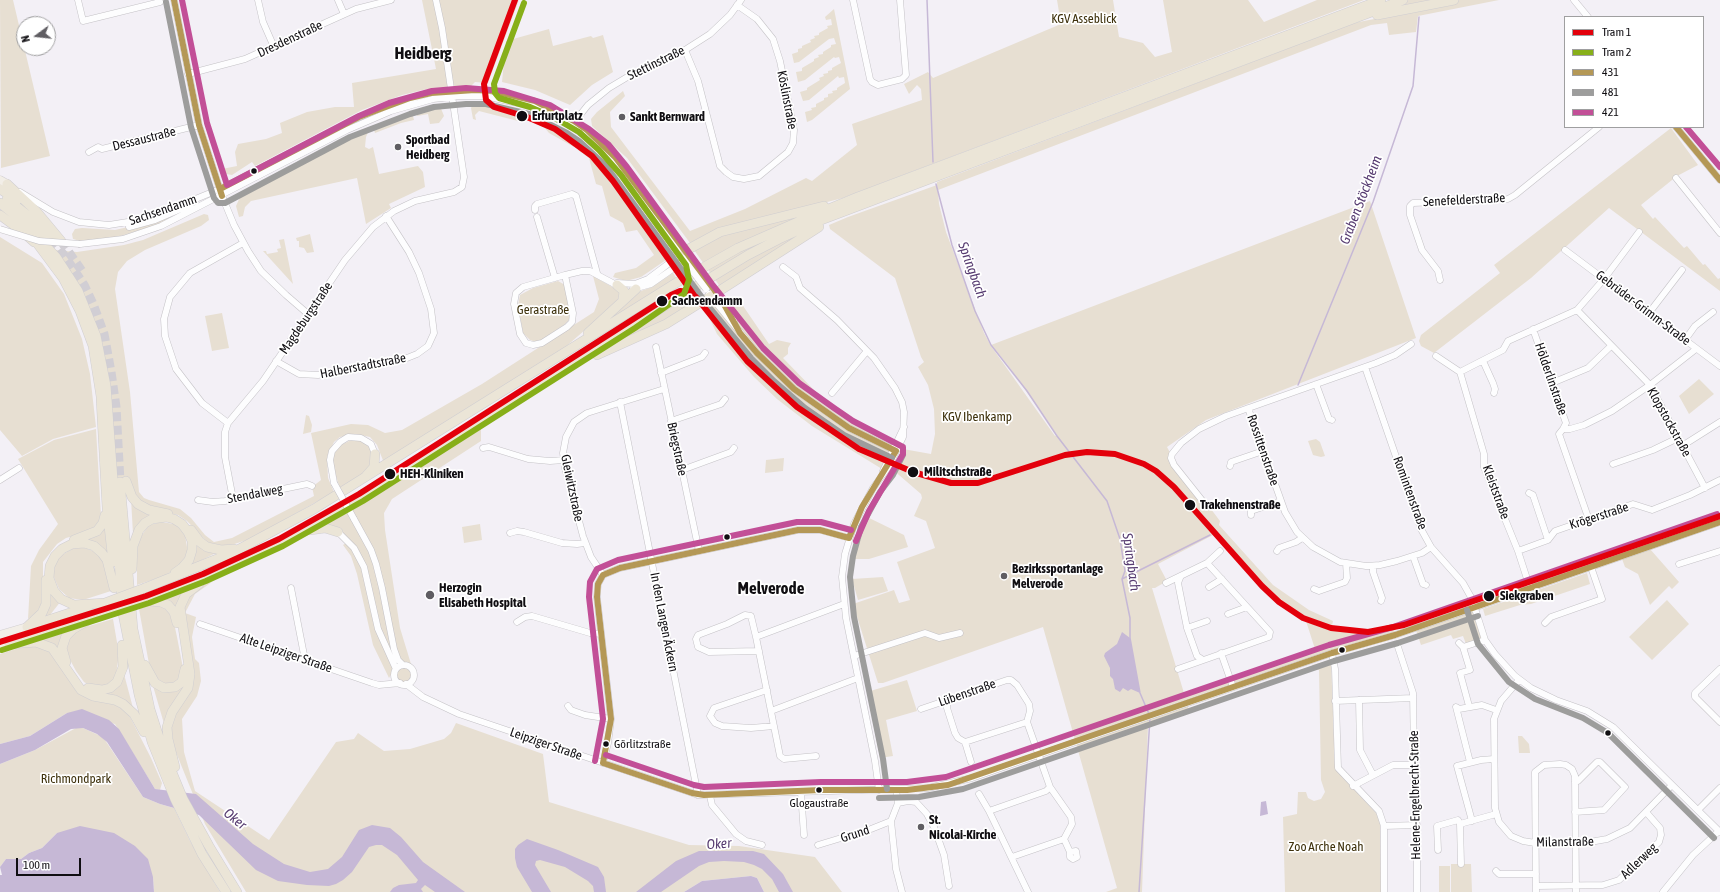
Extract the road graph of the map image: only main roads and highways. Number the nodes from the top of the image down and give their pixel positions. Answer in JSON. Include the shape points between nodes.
{"nodes":[{"id":1,"x":1369,"y":0,"type":"edge"},
{"id":2,"x":1381,"y":0,"type":"edge"},
{"id":3,"x":1403,"y":0,"type":"edge"},
{"id":4,"x":1454,"y":0,"type":"edge"},
{"id":5,"x":1348,"y":21,"type":"junction"},
{"id":6,"x":1309,"y":27,"type":"junction"},
{"id":7,"x":2,"y":184,"type":"edge"},
{"id":8,"x":0,"y":195,"type":"edge"},
{"id":9,"x":858,"y":198,"type":"junction"},
{"id":10,"x":0,"y":203,"type":"edge"},
{"id":11,"x":0,"y":209,"type":"edge"},
{"id":12,"x":851,"y":209,"type":"junction"},
{"id":13,"x":0,"y":215,"type":"edge"},
{"id":14,"x":43,"y":252,"type":"junction"},
{"id":15,"x":685,"y":256,"type":"road end"},
{"id":16,"x":614,"y":283,"type":"road end"},
{"id":17,"x":636,"y":289,"type":"road end"},
{"id":18,"x":623,"y":300,"type":"junction"},
{"id":19,"x":560,"y":355,"type":"junction"},
{"id":20,"x":577,"y":362,"type":"junction"},
{"id":21,"x":101,"y":399,"type":"junction"},
{"id":22,"x":376,"y":454,"type":"road end"},
{"id":23,"x":112,"y":468,"type":"junction"},
{"id":24,"x":123,"y":481,"type":"junction"},
{"id":25,"x":358,"y":484,"type":"junction"},
{"id":26,"x":107,"y":508,"type":"junction"},
{"id":27,"x":305,"y":530,"type":"junction"},
{"id":28,"x":338,"y":532,"type":"road end"},
{"id":29,"x":247,"y":545,"type":"junction"},
{"id":30,"x":132,"y":569,"type":"junction"},
{"id":31,"x":214,"y":574,"type":"junction"},
{"id":32,"x":159,"y":583,"type":"junction"},
{"id":33,"x":114,"y":588,"type":"junction"},
{"id":34,"x":147,"y":600,"type":"junction"},
{"id":35,"x":105,"y":603,"type":"junction"},
{"id":36,"x":89,"y":620,"type":"junction"},
{"id":37,"x":27,"y":627,"type":"junction"},
{"id":38,"x":0,"y":635,"type":"edge"},
{"id":39,"x":4,"y":645,"type":"edge"},
{"id":40,"x":122,"y":645,"type":"junction"},
{"id":41,"x":145,"y":665,"type":"junction"},
{"id":42,"x":144,"y":732,"type":"junction"},
{"id":43,"x":167,"y":772,"type":"junction"},
{"id":44,"x":179,"y":799,"type":"junction"},
{"id":45,"x":226,"y":892,"type":"edge"},
{"id":46,"x":237,"y":892,"type":"edge"}],
"edges":[{"from":1,"to":6,"type":"highway"},
{"from":2,"to":6,"type":"highway"},
{"from":3,"to":5,"type":"highway"},
{"from":4,"to":5,"type":"highway"},
{"from":5,"to":12,"type":"highway"},
{"from":6,"to":9,"type":"highway"},
{"from":7,"to":8,"type":"highway","via":[[36,211],[56,239]]},
{"from":9,"to":15,"type":"highway","via":[[724,231]]},
{"from":9,"to":19,"type":"highway","via":[[731,252]]},
{"from":10,"to":23,"type":"highway","via":[[27,225],[51,250],[86,307],[104,368]]},
{"from":11,"to":14,"type":"highway","via":[[20,224]]},
{"from":12,"to":20,"type":"highway","via":[[748,254]]},
{"from":12,"to":20,"type":"highway","via":[[711,291],[660,327]]},
{"from":13,"to":14,"type":"highway","via":[[23,232]]},
{"from":14,"to":21,"type":"highway","via":[[66,283],[85,323],[95,356]]},
{"from":16,"to":18,"type":"highway","via":[[624,291]]},
{"from":17,"to":18,"type":"highway"},
{"from":18,"to":19,"type":"highway","via":[[585,336]]},
{"from":19,"to":25,"type":"highway"},
{"from":20,"to":27,"type":"highway","via":[[365,496]]},
{"from":21,"to":23,"type":"highway"},
{"from":21,"to":26,"type":"highway"},
{"from":22,"to":25,"type":"highway","via":[[374,467]]},
{"from":23,"to":43,"type":"highway","via":[[120,584],[127,640],[143,711]]},
{"from":24,"to":29,"type":"highway","via":[[138,504],[149,510],[178,517],[207,547],[225,550]]},
{"from":24,"to":30,"type":"highway"},
{"from":24,"to":43,"type":"highway","via":[[128,582],[139,662]]},
{"from":25,"to":29,"type":"highway"},
{"from":26,"to":33,"type":"highway"},
{"from":26,"to":37,"type":"highway","via":[[104,523],[97,531],[68,542],[53,552],[46,568],[46,604],[42,613]]},
{"from":27,"to":28,"type":"highway","via":[[325,528]]},
{"from":27,"to":31,"type":"highway"},
{"from":29,"to":32,"type":"highway"},
{"from":30,"to":32,"type":"highway","via":[[134,539],[141,527],[160,517],[178,521],[190,536],[191,555],[182,568]]},
{"from":30,"to":41,"type":"highway"},
{"from":31,"to":34,"type":"highway"},
{"from":31,"to":43,"type":"highway","via":[[190,590],[180,607],[190,674],[188,688],[172,712],[167,727]]},
{"from":32,"to":35,"type":"highway","bridge":true},
{"from":33,"to":35,"type":"highway","via":[[107,560],[94,546],[84,543],[72,544],[54,556],[49,578],[54,591],[61,598],[74,605]]},
{"from":33,"to":40,"type":"highway"},
{"from":34,"to":36,"type":"highway","bridge":true},
{"from":34,"to":41,"type":"highway","via":[[164,602],[174,612],[185,668],[184,678],[175,687],[161,688],[152,679]]},
{"from":35,"to":37,"type":"highway"},
{"from":36,"to":39,"type":"highway"},
{"from":36,"to":40,"type":"highway","via":[[69,632],[62,648],[66,661],[84,686],[98,691],[110,688],[117,682],[123,667]]},
{"from":37,"to":38,"type":"main road"},
{"from":39,"to":42,"type":"highway","via":[[36,642],[52,648],[81,690],[123,704],[134,714]]},
{"from":40,"to":42,"type":"highway"},
{"from":41,"to":43,"type":"highway"},
{"from":42,"to":43,"type":"highway"},
{"from":43,"to":44,"type":"highway"},
{"from":43,"to":44,"type":"highway"},
{"from":44,"to":45,"type":"highway","via":[[202,854]]},
{"from":44,"to":46,"type":"highway"}]}
